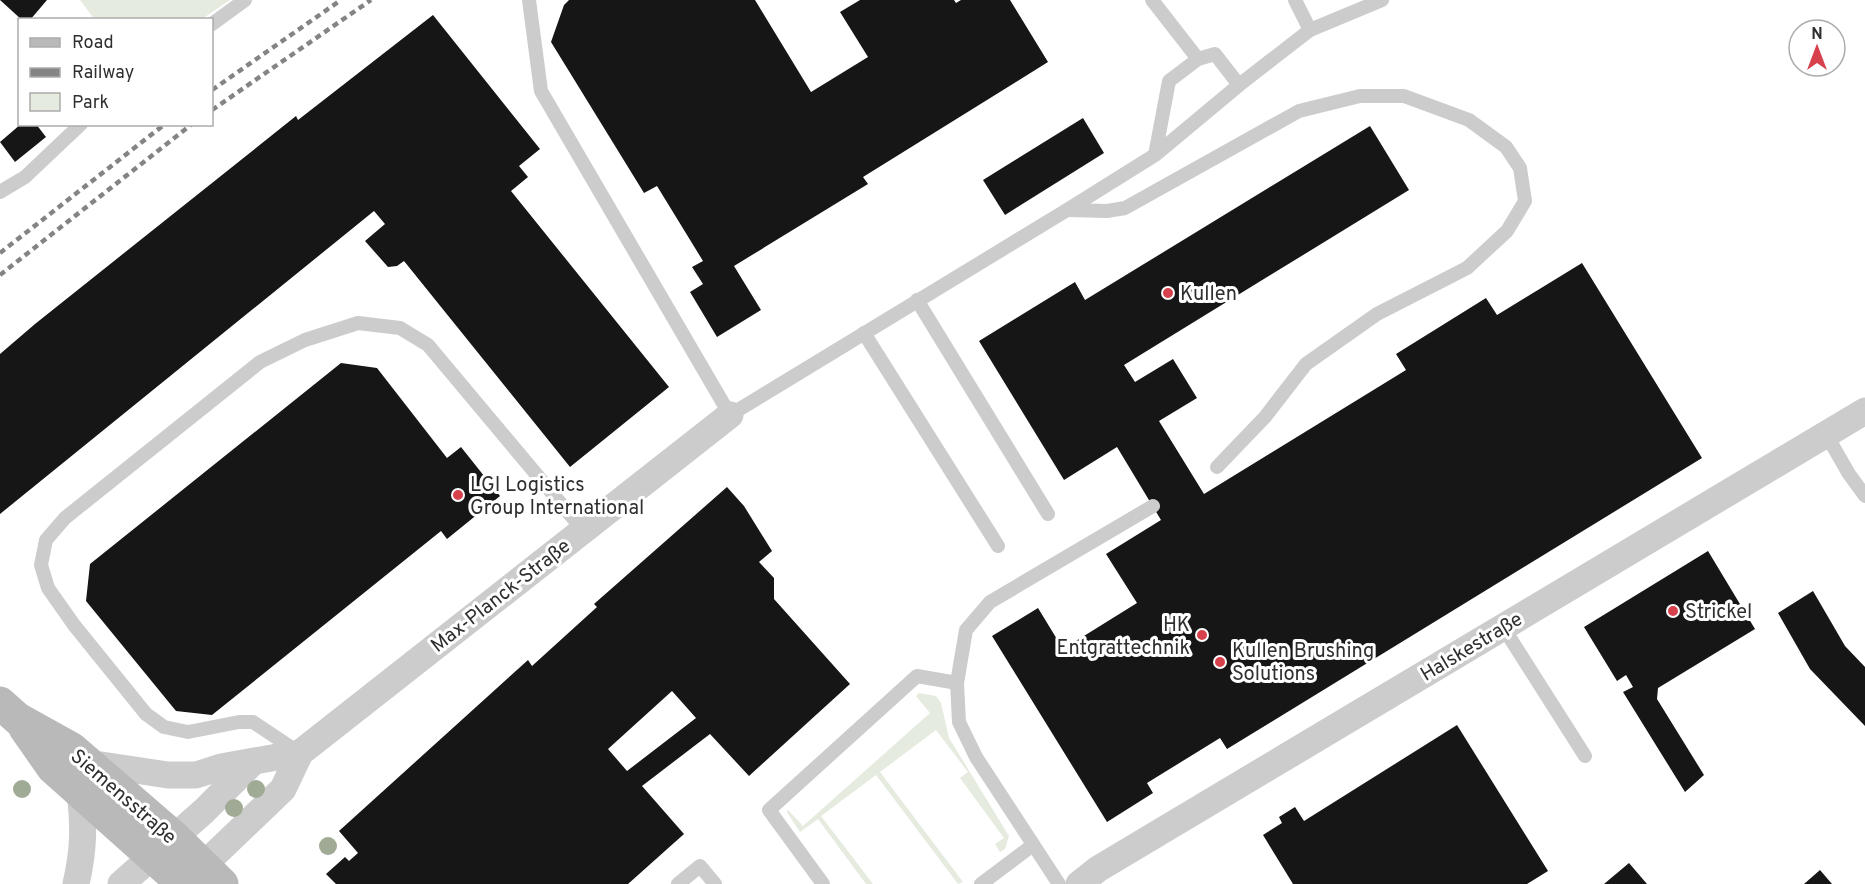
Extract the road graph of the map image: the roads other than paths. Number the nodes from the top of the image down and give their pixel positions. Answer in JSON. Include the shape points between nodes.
{"nodes":[{"id":1,"x":245,"y":0,"type":"edge"},
{"id":2,"x":529,"y":0,"type":"edge"},
{"id":3,"x":1152,"y":0,"type":"edge"},
{"id":4,"x":1295,"y":0,"type":"edge"},
{"id":5,"x":1383,"y":0,"type":"edge"},
{"id":6,"x":213,"y":23,"type":"edge"},
{"id":7,"x":1310,"y":30,"type":"junction"},
{"id":8,"x":1198,"y":58,"type":"junction"},
{"id":9,"x":1239,"y":85,"type":"junction"},
{"id":10,"x":79,"y":126,"type":"edge"},
{"id":11,"x":1155,"y":154,"type":"junction"},
{"id":12,"x":0,"y":192,"type":"edge"},
{"id":13,"x":1067,"y":210,"type":"junction"},
{"id":14,"x":917,"y":300,"type":"junction"},
{"id":15,"x":864,"y":333,"type":"junction"},
{"id":16,"x":1865,"y":411,"type":"edge"},
{"id":17,"x":730,"y":415,"type":"junction"},
{"id":18,"x":1826,"y":434,"type":"junction"},
{"id":19,"x":1217,"y":467,"type":"dead end"},
{"id":20,"x":1865,"y":496,"type":"edge"},
{"id":21,"x":1153,"y":506,"type":"dead end"},
{"id":22,"x":1048,"y":514,"type":"dead end"},
{"id":23,"x":583,"y":530,"type":"junction"},
{"id":24,"x":998,"y":546,"type":"dead end"},
{"id":25,"x":1503,"y":627,"type":"junction"},
{"id":26,"x":957,"y":683,"type":"junction"},
{"id":27,"x":9,"y":711,"type":"edge"},
{"id":28,"x":300,"y":753,"type":"junction"},
{"id":29,"x":1585,"y":756,"type":"dead end"},
{"id":30,"x":253,"y":762,"type":"junction"},
{"id":31,"x":84,"y":777,"type":"junction"},
{"id":32,"x":1034,"y":845,"type":"junction"},
{"id":33,"x":164,"y":848,"type":"junction"},
{"id":34,"x":198,"y":880,"type":"edge"},
{"id":35,"x":75,"y":884,"type":"edge"},
{"id":36,"x":121,"y":884,"type":"edge"},
{"id":37,"x":678,"y":884,"type":"edge"},
{"id":38,"x":715,"y":884,"type":"edge"},
{"id":39,"x":823,"y":884,"type":"edge"},
{"id":40,"x":981,"y":884,"type":"edge"},
{"id":41,"x":1059,"y":884,"type":"edge"},
{"id":42,"x":1079,"y":884,"type":"edge"}],
"edges":[{"from":1,"to":6,"type":"lane"},
{"from":2,"to":17,"type":"lane","via":[[541,91]]},
{"from":3,"to":8,"type":"lane"},
{"from":4,"to":7,"type":"lane"},
{"from":5,"to":7,"type":"lane"},
{"from":7,"to":9,"type":"lane"},
{"from":8,"to":9,"type":"lane","via":[[1215,54]]},
{"from":8,"to":11,"type":"lane","via":[[1169,81]]},
{"from":9,"to":11,"type":"lane"},
{"from":10,"to":12,"type":"lane","via":[[25,177]]},
{"from":11,"to":13,"type":"lane"},
{"from":13,"to":14,"type":"lane"},
{"from":13,"to":19,"type":"lane","via":[[1125,208],[1299,111],[1360,96],[1404,96],[1469,120],[1506,147],[1520,168],[1525,201],[1507,231],[1467,268],[1377,314],[1306,364],[1265,417]]},
{"from":14,"to":15,"type":"lane"},
{"from":14,"to":22,"type":"lane"},
{"from":15,"to":17,"type":"lane"},
{"from":15,"to":24,"type":"lane"},
{"from":16,"to":18,"type":"street","name":"Halskestraße"},
{"from":17,"to":23,"type":"street","name":"Max-Planck-Straße"},
{"from":18,"to":20,"type":"lane"},
{"from":18,"to":25,"type":"street","name":"Halskestraße"},
{"from":21,"to":26,"type":"lane","via":[[990,602],[966,630]]},
{"from":23,"to":28,"type":"street","name":"Max-Planck-Straße"},
{"from":23,"to":28,"type":"lane","via":[[428,345],[400,328],[358,323],[305,340],[260,363],[65,518],[46,540],[41,565],[48,588],[146,714],[164,727],[188,732],[253,722]]},
{"from":25,"to":29,"type":"lane"},
{"from":25,"to":42,"type":"street","name":"Halskestraße"},
{"from":26,"to":32,"type":"lane","via":[[959,722],[976,757]]},
{"from":26,"to":39,"type":"lane","via":[[917,676],[769,810]]},
{"from":27,"to":31,"type":"street","name":"Siemensstraße","via":[[54,768]]},
{"from":28,"to":30,"type":"street","name":"Max-Planck-Straße"},
{"from":28,"to":34,"type":"street","name":"Max-Planck-Straße","via":[[283,789]]},
{"from":30,"to":31,"type":"street","name":"Max-Planck-Straße","via":[[196,775]]},
{"from":30,"to":33,"type":"street"},
{"from":31,"to":33,"type":"street","name":"Siemensstraße"},
{"from":31,"to":35,"type":"street","via":[[82,858]]},
{"from":32,"to":40,"type":"lane"},
{"from":32,"to":41,"type":"lane"},
{"from":33,"to":34,"type":"street","name":"Siemensstraße"},
{"from":33,"to":36,"type":"street"},
{"from":37,"to":38,"type":"lane","via":[[700,866]]}]}
